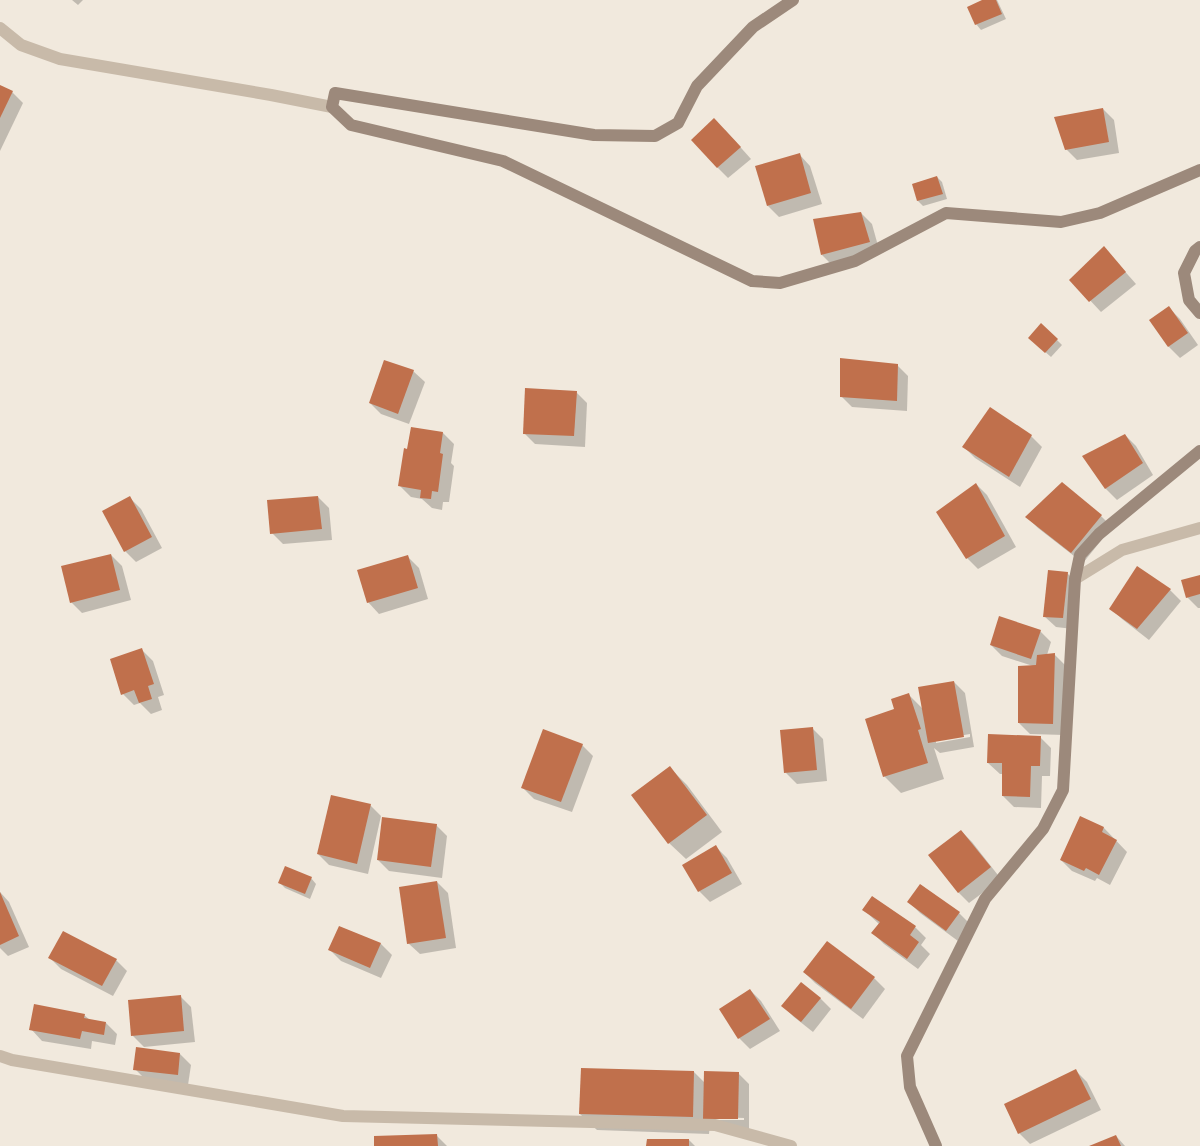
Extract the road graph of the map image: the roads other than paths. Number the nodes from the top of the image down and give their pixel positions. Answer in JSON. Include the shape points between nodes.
{"nodes":[{"id":1,"x":793,"y":0,"type":"edge"},
{"id":2,"x":0,"y":28,"type":"edge"},
{"id":3,"x":332,"y":107,"type":"junction"},
{"id":4,"x":1200,"y":170,"type":"edge"},
{"id":5,"x":1200,"y":247,"type":"edge"},
{"id":6,"x":1200,"y":313,"type":"edge"},
{"id":7,"x":1200,"y":451,"type":"edge"},
{"id":8,"x":1200,"y":528,"type":"edge"},
{"id":9,"x":1076,"y":579,"type":"junction"},
{"id":10,"x":0,"y":1056,"type":"edge"},
{"id":11,"x":791,"y":1146,"type":"edge"},
{"id":12,"x":936,"y":1146,"type":"edge"}],
"edges":[{"from":1,"to":3,"type":"street","via":[[753,27],[697,86],[678,123],[655,136],[594,135],[335,93]]},
{"from":2,"to":3,"type":"street","via":[[21,45],[60,59]]},
{"from":3,"to":4,"type":"street","via":[[352,124],[503,161],[752,281],[780,283],[855,261],[946,213],[1061,222],[1100,213]]},
{"from":5,"to":6,"type":"street","via":[[1184,273],[1189,300]]},
{"from":7,"to":9,"type":"street","via":[[1099,534],[1080,555]]},
{"from":8,"to":9,"type":"street","via":[[1122,550]]},
{"from":9,"to":12,"type":"street","via":[[1063,790],[1043,829],[985,900],[907,1056],[910,1087]]},
{"from":10,"to":11,"type":"street","via":[[343,1116],[715,1125]]}]}
